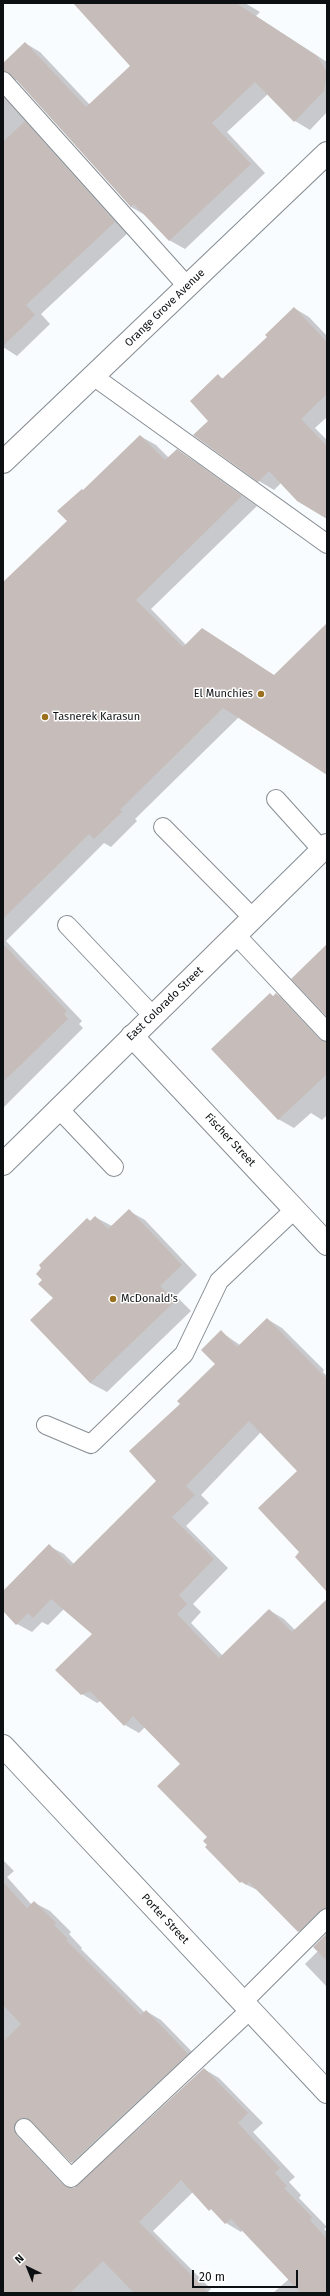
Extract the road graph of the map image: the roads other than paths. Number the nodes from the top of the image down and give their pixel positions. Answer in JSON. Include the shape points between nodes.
{"nodes":[{"id":1,"x":3,"y":82,"type":"edge"},
{"id":2,"x":327,"y":153,"type":"edge"},
{"id":3,"x":187,"y":286,"type":"junction"},
{"id":4,"x":93,"y":376,"type":"junction"},
{"id":5,"x":3,"y":462,"type":"edge"},
{"id":6,"x":327,"y":544,"type":"edge"},
{"id":7,"x":276,"y":799,"type":"dead end"},
{"id":8,"x":163,"y":827,"type":"dead end"},
{"id":9,"x":324,"y":847,"type":"edge"},
{"id":10,"x":253,"y":918,"type":"junction"},
{"id":11,"x":67,"y":925,"type":"dead end"},
{"id":12,"x":236,"y":935,"type":"junction"},
{"id":13,"x":153,"y":1016,"type":"junction"},
{"id":14,"x":327,"y":1032,"type":"edge"},
{"id":15,"x":132,"y":1036,"type":"junction"},
{"id":16,"x":59,"y":1109,"type":"junction"},
{"id":17,"x":3,"y":1164,"type":"edge"},
{"id":18,"x":114,"y":1167,"type":"dead end"},
{"id":19,"x":295,"y":1209,"type":"junction"},
{"id":20,"x":327,"y":1244,"type":"edge"},
{"id":21,"x":46,"y":1425,"type":"dead end"},
{"id":22,"x":3,"y":1746,"type":"edge"},
{"id":23,"x":327,"y":1918,"type":"edge"},
{"id":24,"x":246,"y":2006,"type":"junction"},
{"id":25,"x":327,"y":2092,"type":"edge"},
{"id":26,"x":24,"y":2128,"type":"dead end"}],
"edges":[{"from":1,"to":3,"type":"lane"},
{"from":2,"to":3,"type":"street","name":"Orange Grove Avenue"},
{"from":3,"to":4,"type":"street","name":"Orange Grove Avenue"},
{"from":4,"to":5,"type":"street","name":"Orange Grove Avenue"},
{"from":4,"to":6,"type":"lane"},
{"from":7,"to":9,"type":"lane"},
{"from":8,"to":10,"type":"lane"},
{"from":9,"to":10,"type":"street","name":"East Colorado Street"},
{"from":10,"to":12,"type":"street","name":"East Colorado Street"},
{"from":11,"to":13,"type":"lane"},
{"from":12,"to":13,"type":"street","name":"East Colorado Street"},
{"from":12,"to":14,"type":"lane"},
{"from":13,"to":15,"type":"street","name":"East Colorado Street"},
{"from":15,"to":16,"type":"street","name":"East Colorado Street"},
{"from":15,"to":19,"type":"street","name":"Fischer Street"},
{"from":16,"to":17,"type":"street","name":"East Colorado Street"},
{"from":16,"to":18,"type":"lane"},
{"from":19,"to":20,"type":"street","name":"Fischer Street"},
{"from":19,"to":21,"type":"lane","via":[[219,1281],[184,1354],[91,1444]]},
{"from":22,"to":24,"type":"street","name":"Porter Street"},
{"from":23,"to":24,"type":"lane"},
{"from":24,"to":25,"type":"street","name":"Porter Street"},
{"from":24,"to":26,"type":"lane","via":[[71,2178]]}]}
